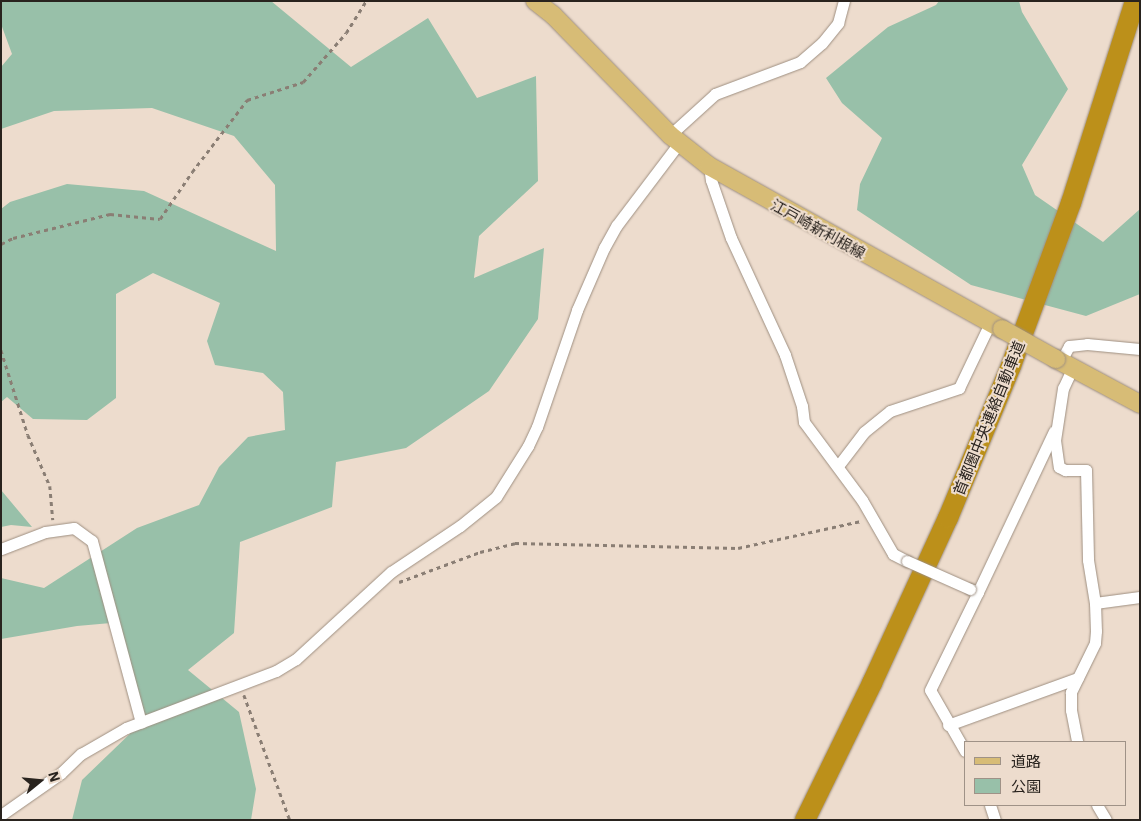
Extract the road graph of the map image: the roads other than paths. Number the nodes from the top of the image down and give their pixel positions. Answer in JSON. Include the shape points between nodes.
{"nodes":[{"id":1,"x":535,"y":1,"type":"edge"},
{"id":2,"x":844,"y":1,"type":"edge"},
{"id":3,"x":1135,"y":1,"type":"edge"},
{"id":4,"x":674,"y":139,"type":"junction"},
{"id":5,"x":709,"y":166,"type":"junction"},
{"id":6,"x":996,"y":326,"type":"junction"},
{"id":7,"x":1140,"y":349,"type":"edge"},
{"id":8,"x":1063,"y":362,"type":"junction"},
{"id":9,"x":1140,"y":404,"type":"edge"},
{"id":10,"x":1055,"y":430,"type":"junction"},
{"id":11,"x":838,"y":466,"type":"junction"},
{"id":12,"x":1,"y":549,"type":"edge"},
{"id":13,"x":974,"y":591,"type":"junction"},
{"id":14,"x":1140,"y":597,"type":"edge"},
{"id":15,"x":1095,"y":603,"type":"junction"},
{"id":16,"x":1078,"y":678,"type":"junction"},
{"id":17,"x":141,"y":722,"type":"junction"},
{"id":18,"x":948,"y":724,"type":"junction"},
{"id":19,"x":1077,"y":741,"type":"edge"},
{"id":20,"x":964,"y":749,"type":"edge"},
{"id":21,"x":990,"y":806,"type":"edge"},
{"id":22,"x":1098,"y":806,"type":"edge"},
{"id":23,"x":1,"y":814,"type":"edge"},
{"id":24,"x":804,"y":820,"type":"edge"},
{"id":25,"x":995,"y":820,"type":"edge"},
{"id":26,"x":1106,"y":820,"type":"edge"}],
"edges":[{"from":1,"to":4,"type":"main road","name":"江戸崎新利根線","via":[[553,15]]},
{"from":2,"to":4,"type":"street","via":[[838,22],[822,43],[800,62],[715,94]]},
{"from":3,"to":24,"type":"highway","name":"首都圏中央連絡自動車道","via":[[1071,203],[1011,366],[948,518]]},
{"from":4,"to":5,"type":"main road","name":"江戸崎新利根線"},
{"from":4,"to":17,"type":"street","via":[[604,248],[577,310],[537,427],[496,497],[460,526],[391,572],[296,659],[276,671]]},
{"from":5,"to":6,"type":"main road","name":"江戸崎新利根線"},
{"from":5,"to":11,"type":"street","via":[[731,238],[785,355],[804,422]]},
{"from":6,"to":8,"type":"main road","name":"江戸崎新利根線","bridge":true},
{"from":6,"to":11,"type":"street","via":[[959,388],[890,411],[864,432]]},
{"from":7,"to":8,"type":"street","via":[[1087,344],[1068,346]]},
{"from":8,"to":9,"type":"main road","name":"江戸崎新利根線"},
{"from":8,"to":10,"type":"street","via":[[1063,388]]},
{"from":10,"to":13,"type":"street"},
{"from":10,"to":15,"type":"street","via":[[1059,467],[1086,470],[1088,560]]},
{"from":11,"to":13,"type":"street","bridge":true,"via":[[893,554]]},
{"from":12,"to":17,"type":"street","via":[[45,532],[74,528],[92,541]]},
{"from":13,"to":18,"type":"street","via":[[930,690]]},
{"from":14,"to":15,"type":"street"},
{"from":15,"to":16,"type":"street","via":[[1095,643]]},
{"from":16,"to":18,"type":"street"},
{"from":16,"to":19,"type":"street","via":[[1071,692]]},
{"from":17,"to":23,"type":"street","via":[[81,754],[61,773]]},
{"from":18,"to":20,"type":"street"},
{"from":21,"to":25,"type":"street"},
{"from":22,"to":26,"type":"street"}]}
